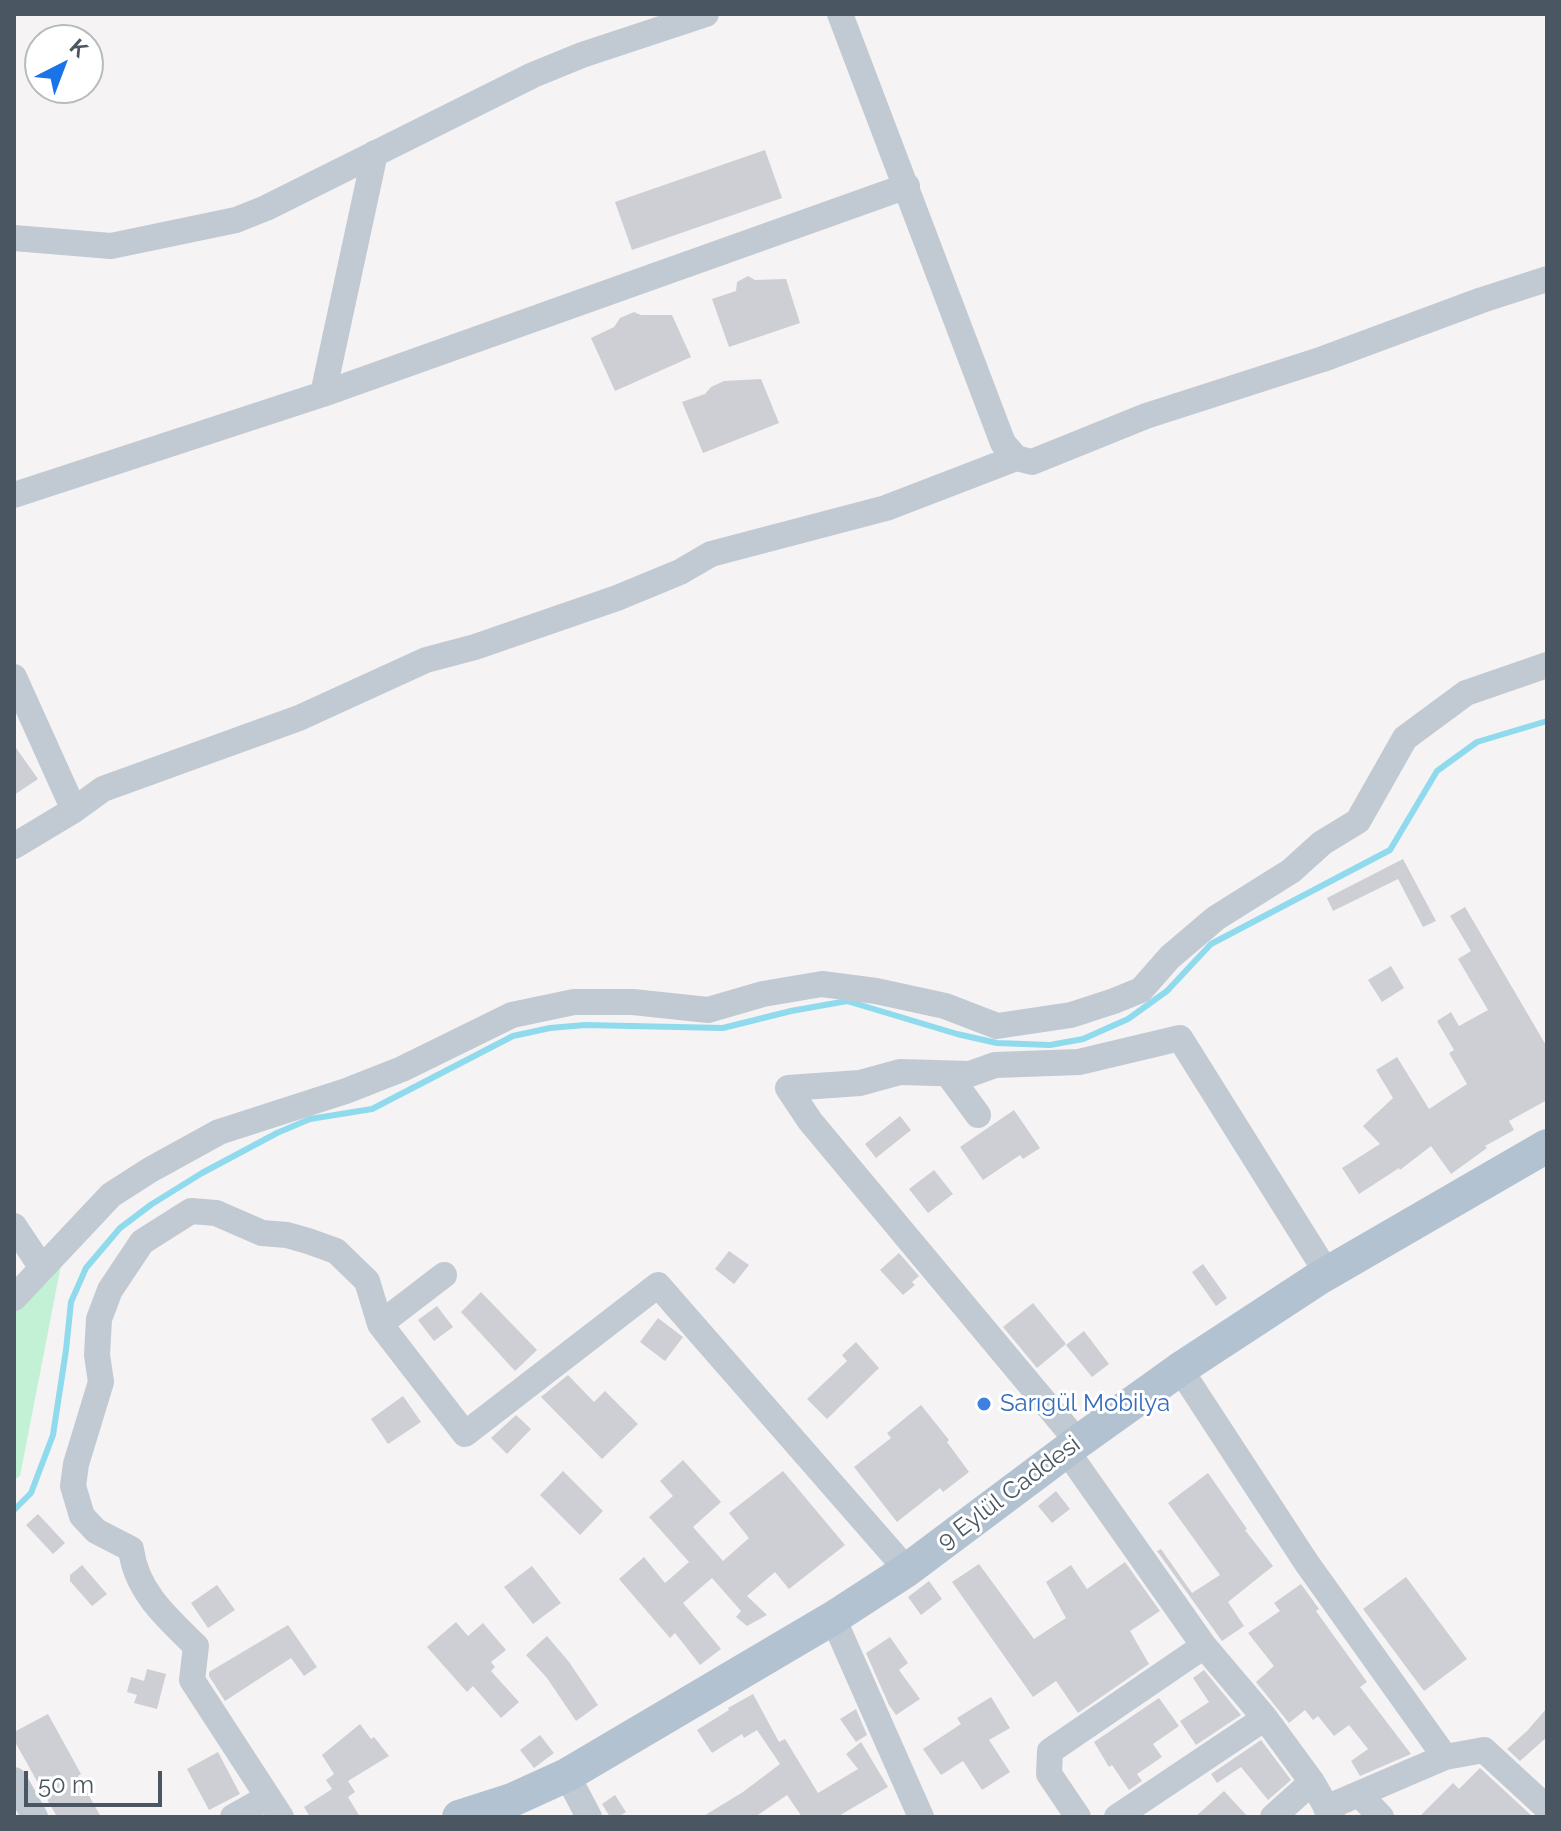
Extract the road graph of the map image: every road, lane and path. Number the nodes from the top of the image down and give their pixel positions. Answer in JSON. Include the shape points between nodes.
{"nodes":[{"id":1,"x":706,"y":14,"type":"edge"},
{"id":2,"x":840,"y":14,"type":"edge"},
{"id":3,"x":375,"y":153,"type":"junction"},
{"id":4,"x":907,"y":186,"type":"junction"},
{"id":5,"x":14,"y":238,"type":"edge"},
{"id":6,"x":1547,"y":279,"type":"edge"},
{"id":7,"x":323,"y":394,"type":"junction"},
{"id":8,"x":1016,"y":458,"type":"junction"},
{"id":9,"x":14,"y":495,"type":"edge"},
{"id":10,"x":1547,"y":665,"type":"edge"},
{"id":11,"x":14,"y":677,"type":"edge"},
{"id":12,"x":74,"y":810,"type":"junction"},
{"id":13,"x":14,"y":846,"type":"edge"},
{"id":14,"x":948,"y":1074,"type":"junction"},
{"id":15,"x":978,"y":1115,"type":"dead end"},
{"id":16,"x":1547,"y":1146,"type":"edge"},
{"id":17,"x":14,"y":1226,"type":"edge"},
{"id":18,"x":49,"y":1260,"type":"junction"},
{"id":19,"x":1327,"y":1273,"type":"junction"},
{"id":20,"x":444,"y":1275,"type":"dead end"},
{"id":21,"x":14,"y":1298,"type":"edge"},
{"id":22,"x":380,"y":1324,"type":"junction"},
{"id":23,"x":1180,"y":1369,"type":"junction"},
{"id":24,"x":1072,"y":1446,"type":"junction"},
{"id":25,"x":907,"y":1570,"type":"junction"},
{"id":26,"x":833,"y":1618,"type":"junction"},
{"id":27,"x":1204,"y":1646,"type":"junction"},
{"id":28,"x":1265,"y":1718,"type":"junction"},
{"id":29,"x":1445,"y":1757,"type":"junction"},
{"id":30,"x":567,"y":1775,"type":"junction"},
{"id":31,"x":14,"y":1780,"type":"edge"},
{"id":32,"x":1312,"y":1782,"type":"junction"},
{"id":33,"x":1360,"y":1795,"type":"junction"},
{"id":34,"x":274,"y":1807,"type":"edge"},
{"id":35,"x":1547,"y":1808,"type":"edge"},
{"id":36,"x":1329,"y":1812,"type":"edge"},
{"id":37,"x":35,"y":1817,"type":"edge"},
{"id":38,"x":233,"y":1817,"type":"edge"},
{"id":39,"x":459,"y":1817,"type":"edge"},
{"id":40,"x":589,"y":1817,"type":"edge"},
{"id":41,"x":921,"y":1817,"type":"edge"},
{"id":42,"x":1078,"y":1817,"type":"edge"},
{"id":43,"x":1117,"y":1817,"type":"edge"},
{"id":44,"x":1273,"y":1817,"type":"edge"},
{"id":45,"x":1381,"y":1817,"type":"edge"}],
"edges":[{"from":1,"to":3,"type":"street","via":[[533,75]]},
{"from":2,"to":4,"type":"street"},
{"from":3,"to":5,"type":"street","via":[[236,220],[111,246]]},
{"from":3,"to":7,"type":"street"},
{"from":4,"to":7,"type":"street"},
{"from":4,"to":8,"type":"street","via":[[1003,443]]},
{"from":6,"to":8,"type":"street","via":[[1146,416],[1032,462]]},
{"from":7,"to":9,"type":"street"},
{"from":8,"to":12,"type":"street","via":[[886,508],[711,554],[617,598],[426,660],[299,718],[103,789]]},
{"from":10,"to":18,"type":"street","via":[[1466,693],[1405,738],[1358,821],[1216,918],[1141,990],[1114,1001],[1071,1015],[997,1026],[945,1006],[822,984],[708,1010],[574,1002],[512,1015],[402,1069],[219,1132],[111,1195]]},
{"from":11,"to":12,"type":"street"},
{"from":12,"to":13,"type":"street"},
{"from":14,"to":15,"type":"street"},
{"from":14,"to":19,"type":"street","via":[[970,1074],[995,1065],[1079,1062],[1180,1038]]},
{"from":14,"to":24,"type":"street","via":[[900,1072],[860,1083],[788,1088]]},
{"from":16,"to":19,"type":"main road","name":"9 Eylül Caddesi"},
{"from":17,"to":18,"type":"street"},
{"from":18,"to":21,"type":"street"},
{"from":19,"to":23,"type":"main road","name":"9 Eylül Caddesi"},
{"from":20,"to":22,"type":"street"},
{"from":22,"to":25,"type":"street","via":[[465,1434],[658,1285]]},
{"from":22,"to":34,"type":"street","via":[[367,1281],[336,1251],[262,1233],[216,1213],[191,1211],[142,1242],[110,1290],[99,1319],[101,1382],[73,1486],[82,1516],[96,1531],[131,1549],[133,1567],[159,1610],[196,1646],[192,1680]]},
{"from":23,"to":24,"type":"main road","name":"9 Eylül Caddesi"},
{"from":23,"to":29,"type":"street","via":[[1306,1562]]},
{"from":24,"to":25,"type":"main road","name":"9 Eylül Caddesi"},
{"from":24,"to":27,"type":"street"},
{"from":25,"to":26,"type":"main road","name":"9 Eylül Caddesi"},
{"from":26,"to":30,"type":"main road","name":"9 Eylül Caddesi"},
{"from":26,"to":41,"type":"street"},
{"from":27,"to":28,"type":"street"},
{"from":27,"to":42,"type":"street","via":[[1050,1751],[1049,1774]]},
{"from":28,"to":32,"type":"street"},
{"from":28,"to":43,"type":"street"},
{"from":29,"to":33,"type":"street"},
{"from":29,"to":35,"type":"street","via":[[1484,1750]]},
{"from":30,"to":39,"type":"main road","name":"9 Eylül Caddesi"},
{"from":30,"to":40,"type":"street"},
{"from":31,"to":37,"type":"street"},
{"from":32,"to":36,"type":"street"},
{"from":32,"to":44,"type":"street"},
{"from":33,"to":36,"type":"street"},
{"from":33,"to":45,"type":"street"},
{"from":34,"to":38,"type":"street"}]}
